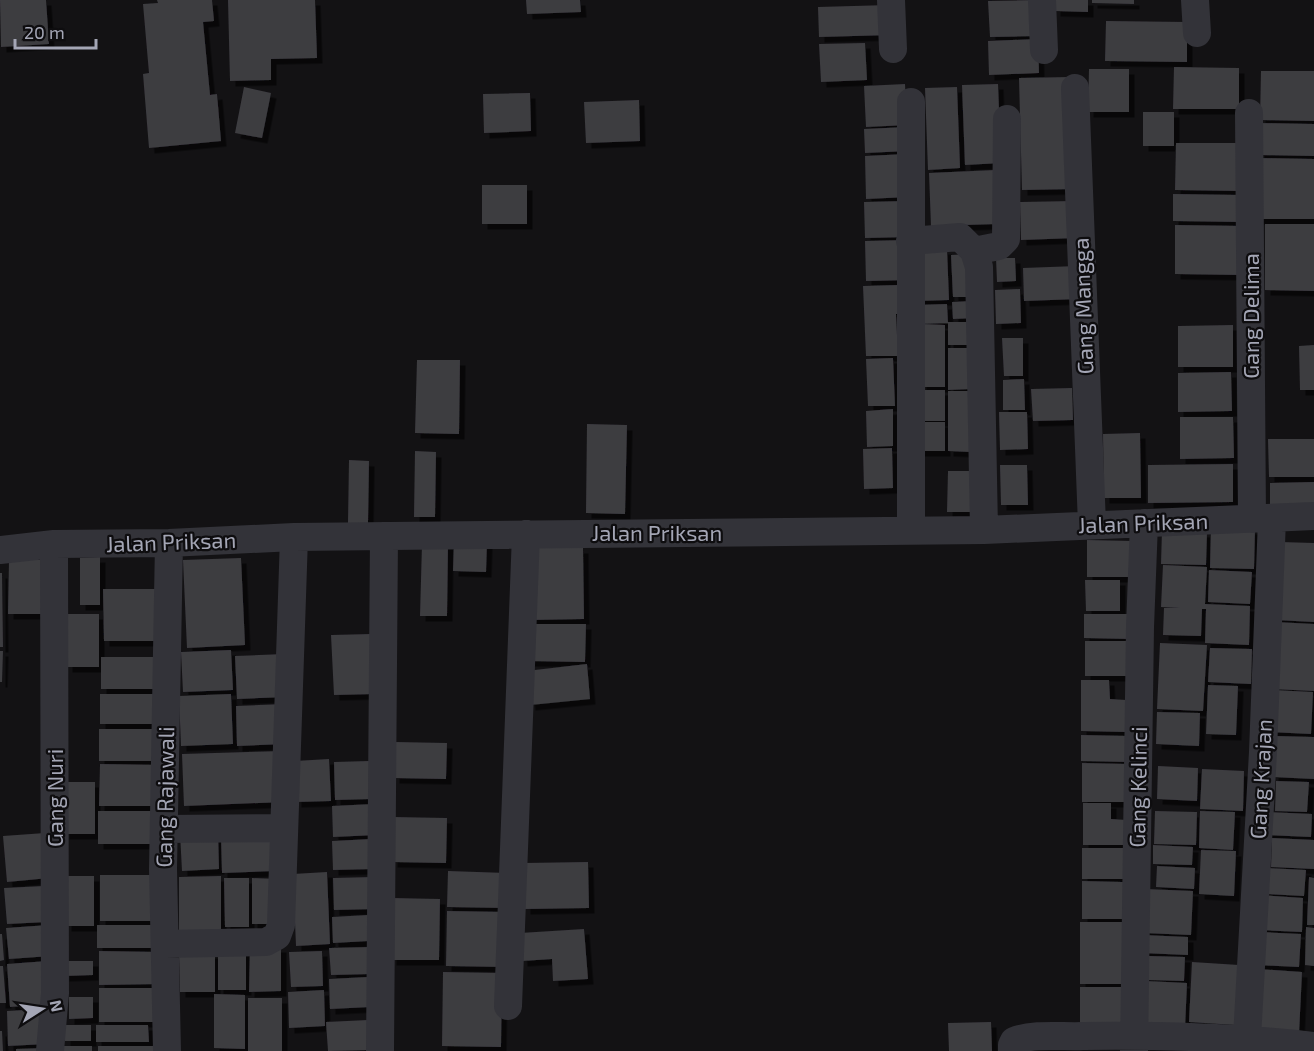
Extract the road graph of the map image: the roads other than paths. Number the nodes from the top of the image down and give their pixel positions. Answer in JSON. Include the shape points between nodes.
{"nodes":[{"id":1,"x":891,"y":0,"type":"edge"},
{"id":2,"x":1042,"y":0,"type":"edge"},
{"id":3,"x":1195,"y":0,"type":"edge"},
{"id":4,"x":1197,"y":33,"type":"dead end"},
{"id":5,"x":893,"y":49,"type":"dead end"},
{"id":6,"x":1044,"y":50,"type":"dead end"},
{"id":7,"x":1075,"y":88,"type":"dead end"},
{"id":8,"x":911,"y":102,"type":"dead end"},
{"id":9,"x":1250,"y":113,"type":"dead end"},
{"id":10,"x":1007,"y":119,"type":"dead end"},
{"id":11,"x":910,"y":241,"type":"junction"},
{"id":12,"x":974,"y":251,"type":"junction"},
{"id":13,"x":1314,"y":516,"type":"edge"},
{"id":14,"x":1262,"y":519,"type":"junction"},
{"id":15,"x":1144,"y":523,"type":"junction"},
{"id":16,"x":1092,"y":525,"type":"junction"},
{"id":17,"x":984,"y":530,"type":"junction"},
{"id":18,"x":911,"y":531,"type":"junction"},
{"id":19,"x":526,"y":534,"type":"junction"},
{"id":20,"x":384,"y":536,"type":"junction"},
{"id":21,"x":294,"y":537,"type":"junction"},
{"id":22,"x":169,"y":543,"type":"junction"},
{"id":23,"x":54,"y":544,"type":"junction"},
{"id":24,"x":0,"y":550,"type":"edge"},
{"id":25,"x":284,"y":828,"type":"junction"},
{"id":26,"x":164,"y":829,"type":"junction"},
{"id":27,"x":166,"y":944,"type":"junction"},
{"id":28,"x":508,"y":1006,"type":"dead end"},
{"id":29,"x":1134,"y":1043,"type":"edge"},
{"id":30,"x":1255,"y":1043,"type":"edge"},
{"id":31,"x":1314,"y":1046,"type":"edge"},
{"id":32,"x":50,"y":1051,"type":"edge"},
{"id":33,"x":167,"y":1051,"type":"edge"},
{"id":34,"x":380,"y":1051,"type":"edge"},
{"id":35,"x":1012,"y":1051,"type":"edge"}],
"edges":[{"from":1,"to":5,"type":"street"},
{"from":2,"to":6,"type":"street"},
{"from":3,"to":4,"type":"street"},
{"from":7,"to":16,"type":"street","name":"Gang Mangga"},
{"from":8,"to":11,"type":"street"},
{"from":9,"to":14,"type":"street","name":"Gang Delima"},
{"from":10,"to":12,"type":"street","via":[[1006,239],[999,246]]},
{"from":11,"to":12,"type":"street","via":[[960,237]]},
{"from":11,"to":18,"type":"street"},
{"from":12,"to":17,"type":"street","via":[[979,267]]},
{"from":13,"to":14,"type":"street","name":"Jalan Priksan"},
{"from":14,"to":15,"type":"street","name":"Jalan Priksan"},
{"from":14,"to":30,"type":"street","name":"Gang Krajan","via":[[1263,752]]},
{"from":15,"to":16,"type":"street","name":"Jalan Priksan"},
{"from":15,"to":29,"type":"street","name":"Gang Kelinci"},
{"from":16,"to":17,"type":"street","name":"Jalan Priksan"},
{"from":17,"to":18,"type":"street","name":"Jalan Priksan"},
{"from":18,"to":19,"type":"street","name":"Jalan Priksan"},
{"from":19,"to":20,"type":"street","name":"Jalan Priksan"},
{"from":19,"to":28,"type":"street"},
{"from":20,"to":21,"type":"street","name":"Jalan Priksan"},
{"from":20,"to":34,"type":"street"},
{"from":21,"to":22,"type":"street","name":"Jalan Priksan"},
{"from":21,"to":25,"type":"street"},
{"from":22,"to":23,"type":"street","name":"Jalan Priksan"},
{"from":22,"to":26,"type":"street","name":"Gang Rajawali"},
{"from":23,"to":24,"type":"street","name":"Jalan Priksan"},
{"from":23,"to":32,"type":"street","name":"Gang Nuri","via":[[55,993]]},
{"from":25,"to":26,"type":"street"},
{"from":25,"to":27,"type":"street","via":[[281,925],[277,936],[266,942]]},
{"from":26,"to":27,"type":"street","name":"Gang Rajawali"},
{"from":27,"to":33,"type":"street","name":"Gang Rajawali"},
{"from":29,"to":30,"type":"street"},
{"from":29,"to":35,"type":"street","via":[[1044,1037],[1019,1039],[1012,1045]]},
{"from":30,"to":31,"type":"street"}]}
